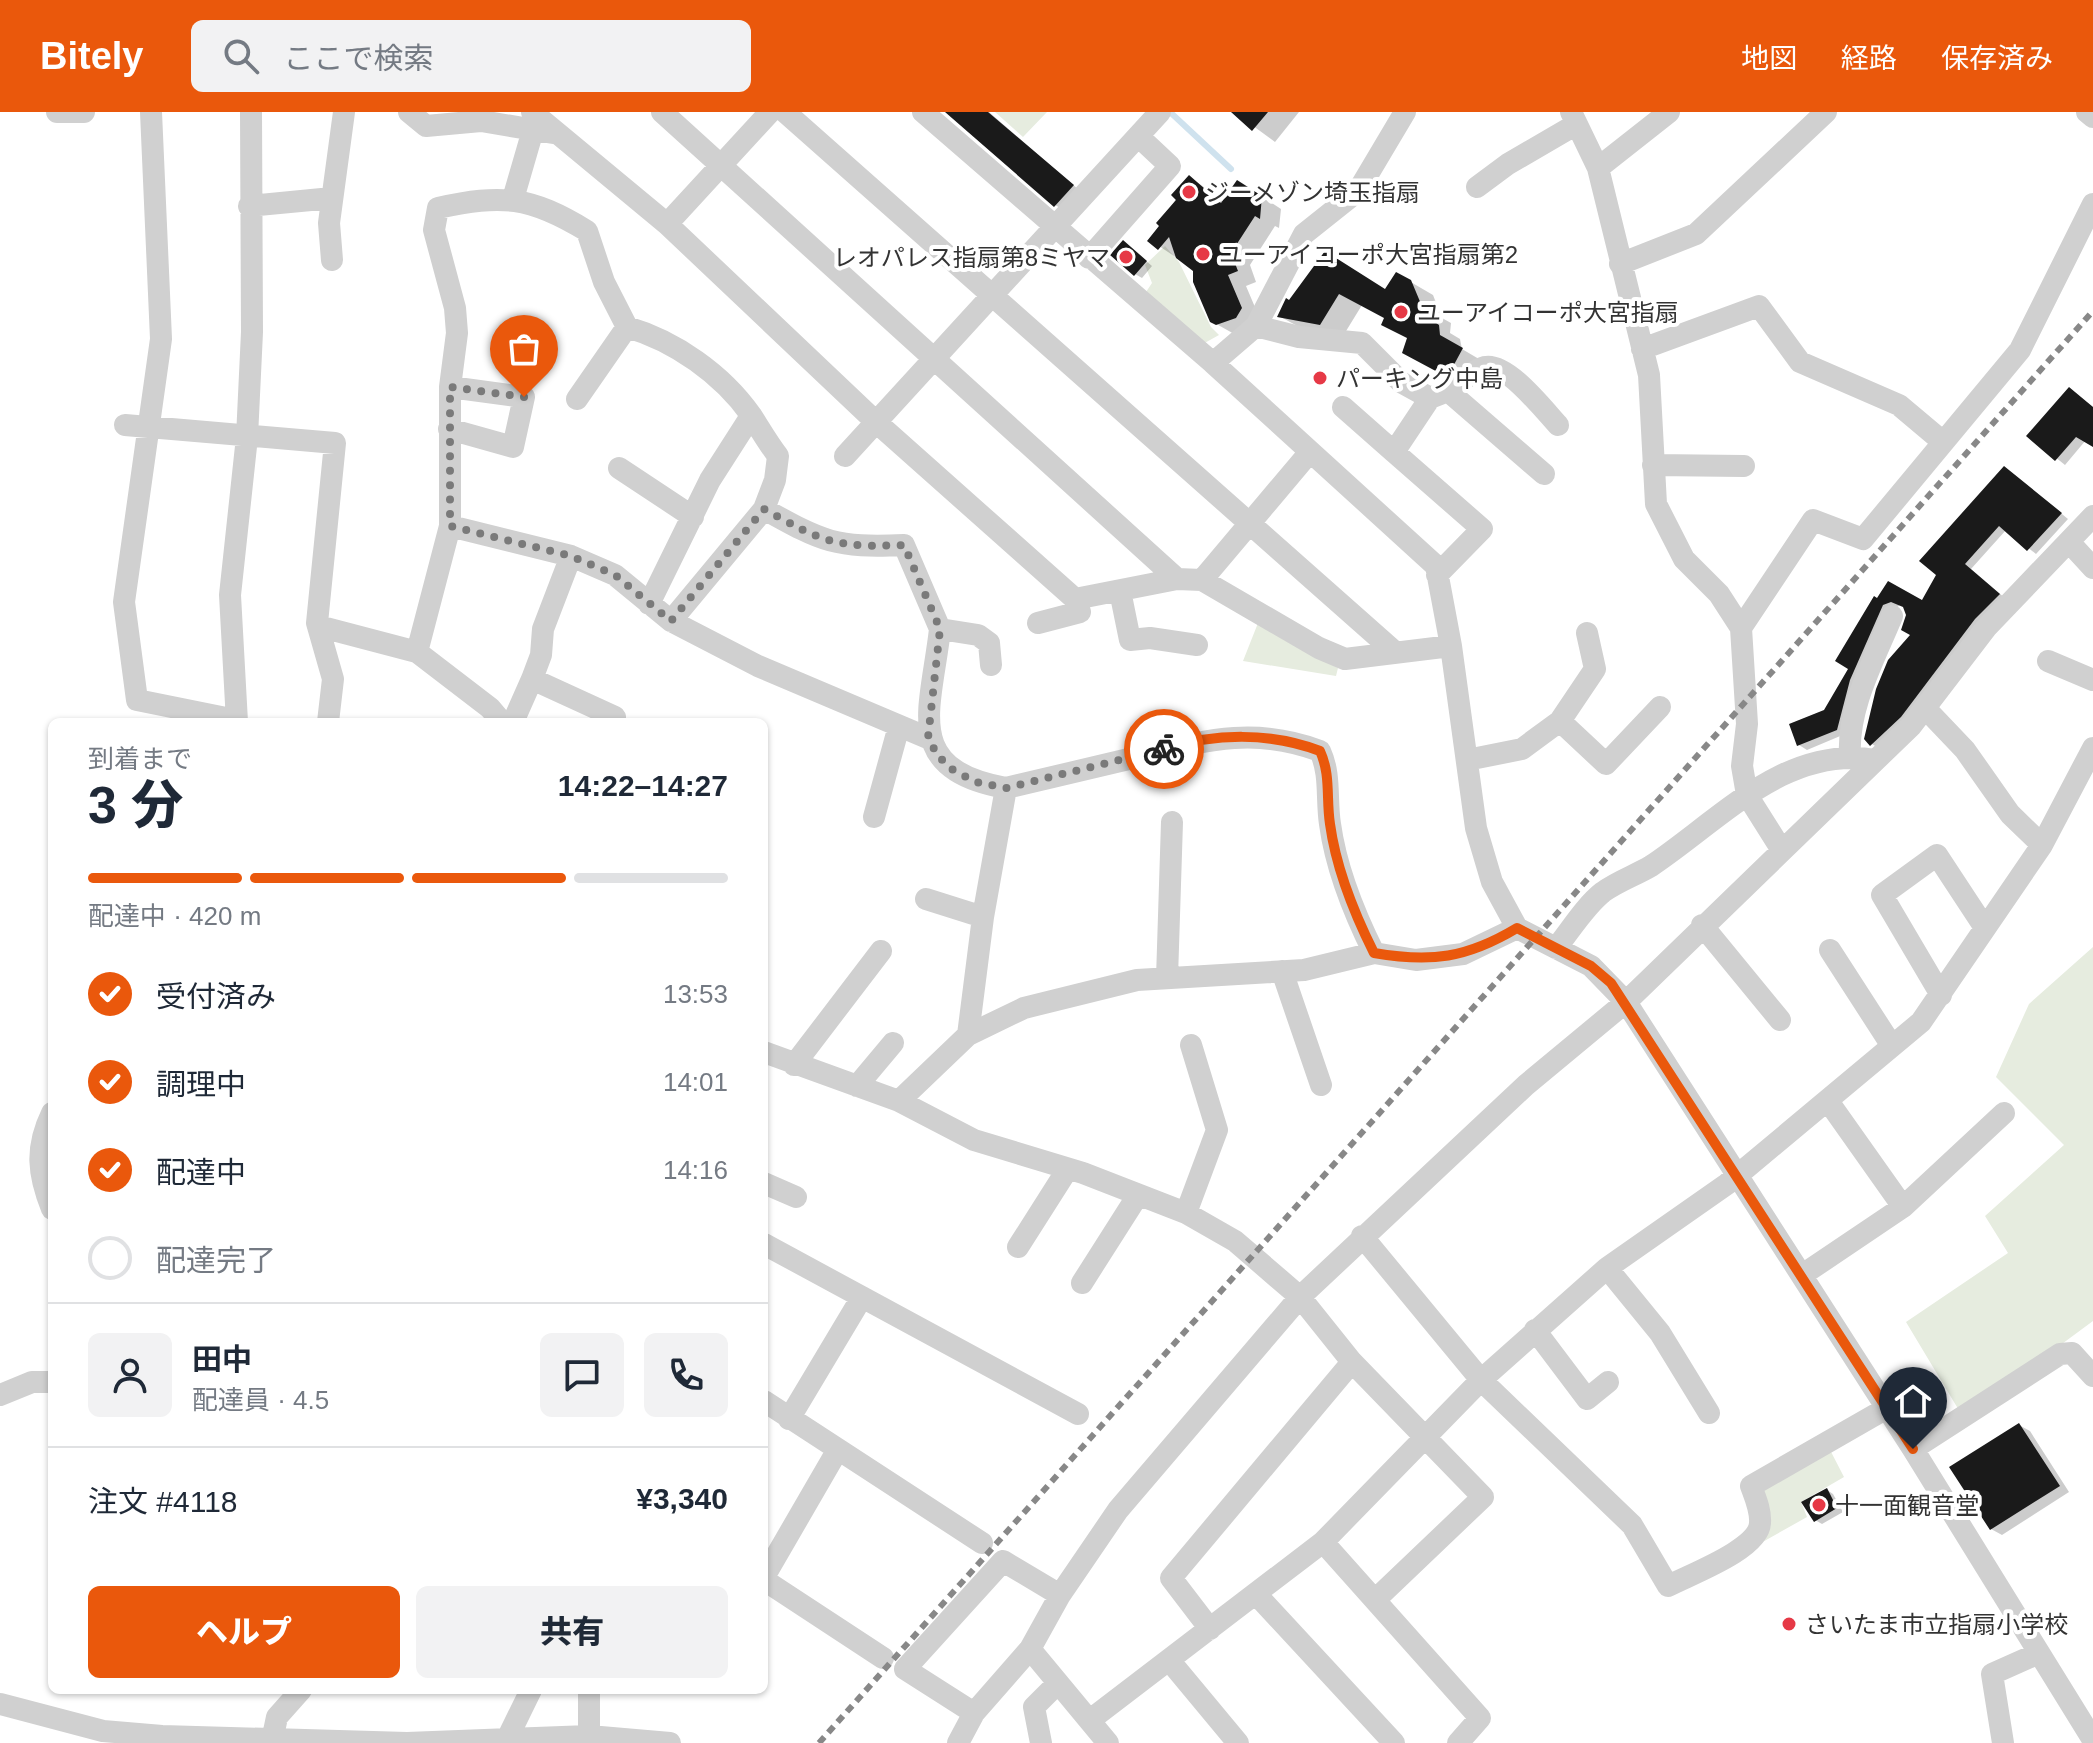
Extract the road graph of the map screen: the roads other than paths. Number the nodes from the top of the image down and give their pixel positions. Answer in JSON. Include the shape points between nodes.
{"nodes":[{"id":1,"x":57,"y":112,"type":"edge"},
{"id":2,"x":84,"y":112,"type":"edge"},
{"id":3,"x":151,"y":112,"type":"edge"},
{"id":4,"x":251,"y":112,"type":"edge"},
{"id":5,"x":344,"y":112,"type":"edge"},
{"id":6,"x":662,"y":112,"type":"edge"},
{"id":7,"x":770,"y":112,"type":"edge"},
{"id":8,"x":785,"y":112,"type":"edge"},
{"id":9,"x":923,"y":112,"type":"edge"},
{"id":10,"x":1160,"y":112,"type":"edge"},
{"id":11,"x":1405,"y":112,"type":"edge"},
{"id":12,"x":1669,"y":112,"type":"edge"},
{"id":13,"x":1826,"y":112,"type":"edge"},
{"id":14,"x":2087,"y":112,"type":"edge"},
{"id":15,"x":1571,"y":117,"type":"edge"},
{"id":16,"x":2093,"y":117,"type":"edge"},
{"id":17,"x":418,"y":119,"type":"edge"},
{"id":18,"x":539,"y":125,"type":"edge"},
{"id":19,"x":1138,"y":136,"type":"junction"},
{"id":20,"x":722,"y":165,"type":"junction"},
{"id":21,"x":1598,"y":168,"type":"junction"},
{"id":22,"x":1477,"y":187,"type":"dead end"},
{"id":23,"x":332,"y":198,"type":"junction"},
{"id":24,"x":513,"y":199,"type":"junction"},
{"id":25,"x":2093,"y":204,"type":"edge"},
{"id":26,"x":249,"y":206,"type":"junction"},
{"id":27,"x":667,"y":224,"type":"junction"},
{"id":28,"x":1054,"y":228,"type":"junction"},
{"id":29,"x":1089,"y":258,"type":"junction"},
{"id":30,"x":332,"y":260,"type":"dead end"},
{"id":31,"x":1620,"y":264,"type":"junction"},
{"id":32,"x":993,"y":294,"type":"junction"},
{"id":33,"x":1256,"y":326,"type":"junction"},
{"id":34,"x":627,"y":327,"type":"junction"},
{"id":35,"x":1642,"y":349,"type":"junction"},
{"id":36,"x":935,"y":358,"type":"junction"},
{"id":37,"x":1213,"y":363,"type":"junction"},
{"id":38,"x":450,"y":387,"type":"junction"},
{"id":39,"x":1439,"y":395,"type":"junction"},
{"id":40,"x":577,"y":399,"type":"dead end"},
{"id":41,"x":1343,"y":407,"type":"dead end"},
{"id":42,"x":751,"y":416,"type":"junction"},
{"id":43,"x":876,"y":422,"type":"junction"},
{"id":44,"x":125,"y":425,"type":"dead end"},
{"id":45,"x":1558,"y":425,"type":"dead end"},
{"id":46,"x":152,"y":427,"type":"junction"},
{"id":47,"x":449,"y":429,"type":"junction"},
{"id":48,"x":247,"y":437,"type":"junction"},
{"id":49,"x":1943,"y":442,"type":"junction"},
{"id":50,"x":1394,"y":452,"type":"junction"},
{"id":51,"x":1309,"y":453,"type":"junction"},
{"id":52,"x":845,"y":456,"type":"dead end"},
{"id":53,"x":1653,"y":465,"type":"junction"},
{"id":54,"x":1744,"y":466,"type":"dead end"},
{"id":55,"x":619,"y":468,"type":"dead end"},
{"id":56,"x":1544,"y":474,"type":"dead end"},
{"id":57,"x":764,"y":509,"type":"junction"},
{"id":58,"x":2093,"y":516,"type":"edge"},
{"id":59,"x":693,"y":517,"type":"junction"},
{"id":60,"x":1250,"y":521,"type":"junction"},
{"id":61,"x":450,"y":526,"type":"junction"},
{"id":62,"x":2070,"y":543,"type":"junction"},
{"id":63,"x":571,"y":556,"type":"junction"},
{"id":64,"x":2093,"y":568,"type":"edge"},
{"id":65,"x":1437,"y":575,"type":"junction"},
{"id":66,"x":1177,"y":579,"type":"junction"},
{"id":67,"x":1202,"y":580,"type":"junction"},
{"id":68,"x":1120,"y":591,"type":"junction"},
{"id":69,"x":1075,"y":599,"type":"junction"},
{"id":70,"x":649,"y":604,"type":"junction"},
{"id":71,"x":1892,"y":616,"type":"dead end"},
{"id":72,"x":671,"y":621,"type":"junction"},
{"id":73,"x":1038,"y":623,"type":"dead end"},
{"id":74,"x":318,"y":626,"type":"junction"},
{"id":75,"x":1741,"y":628,"type":"junction"},
{"id":76,"x":940,"y":629,"type":"junction"},
{"id":77,"x":1587,"y":633,"type":"dead end"},
{"id":78,"x":1197,"y":645,"type":"dead end"},
{"id":79,"x":1451,"y":646,"type":"junction"},
{"id":80,"x":417,"y":652,"type":"junction"},
{"id":81,"x":1396,"y":653,"type":"junction"},
{"id":82,"x":2048,"y":661,"type":"dead end"},
{"id":83,"x":991,"y":665,"type":"dead end"},
{"id":84,"x":532,"y":679,"type":"junction"},
{"id":85,"x":2093,"y":680,"type":"edge"},
{"id":86,"x":1660,"y":707,"type":"dead end"},
{"id":87,"x":1925,"y":708,"type":"junction"},
{"id":88,"x":222,"y":718,"type":"edge"},
{"id":89,"x":236,"y":718,"type":"edge"},
{"id":90,"x":328,"y":718,"type":"edge"},
{"id":91,"x":499,"y":718,"type":"edge"},
{"id":92,"x":515,"y":718,"type":"edge"},
{"id":93,"x":615,"y":718,"type":"edge"},
{"id":94,"x":1560,"y":721,"type":"junction"},
{"id":95,"x":899,"y":726,"type":"junction"},
{"id":96,"x":928,"y":738,"type":"junction"},
{"id":97,"x":2093,"y":748,"type":"edge"},
{"id":98,"x":1850,"y":756,"type":"junction"},
{"id":99,"x":1467,"y":760,"type":"junction"},
{"id":100,"x":1876,"y":760,"type":"junction"},
{"id":101,"x":1006,"y":788,"type":"junction"},
{"id":102,"x":1747,"y":795,"type":"junction"},
{"id":103,"x":874,"y":817,"type":"dead end"},
{"id":104,"x":1172,"y":822,"type":"dead end"},
{"id":105,"x":2042,"y":845,"type":"junction"},
{"id":106,"x":1781,"y":849,"type":"junction"},
{"id":107,"x":926,"y":899,"type":"dead end"},
{"id":108,"x":983,"y":917,"type":"junction"},
{"id":109,"x":1702,"y":925,"type":"junction"},
{"id":110,"x":1517,"y":928,"type":"junction"},
{"id":111,"x":1985,"y":928,"type":"junction"},
{"id":112,"x":1556,"y":948,"type":"junction"},
{"id":113,"x":1830,"y":950,"type":"dead end"},
{"id":114,"x":881,"y":951,"type":"dead end"},
{"id":115,"x":1374,"y":953,"type":"junction"},
{"id":116,"x":1282,"y":971,"type":"junction"},
{"id":117,"x":1167,"y":978,"type":"junction"},
{"id":118,"x":1941,"y":995,"type":"junction"},
{"id":119,"x":1626,"y":1002,"type":"junction"},
{"id":120,"x":1780,"y":1020,"type":"dead end"},
{"id":121,"x":968,"y":1035,"type":"junction"},
{"id":122,"x":893,"y":1043,"type":"dead end"},
{"id":123,"x":1191,"y":1045,"type":"dead end"},
{"id":124,"x":1892,"y":1046,"type":"junction"},
{"id":125,"x":768,"y":1054,"type":"edge"},
{"id":126,"x":794,"y":1065,"type":"junction"},
{"id":127,"x":1321,"y":1085,"type":"dead end"},
{"id":128,"x":857,"y":1086,"type":"junction"},
{"id":129,"x":899,"y":1101,"type":"junction"},
{"id":130,"x":1828,"y":1101,"type":"junction"},
{"id":131,"x":2004,"y":1113,"type":"dead end"},
{"id":132,"x":48,"y":1121,"type":"edge"},
{"id":133,"x":1067,"y":1170,"type":"junction"},
{"id":134,"x":1737,"y":1176,"type":"junction"},
{"id":135,"x":768,"y":1185,"type":"edge"},
{"id":136,"x":1138,"y":1195,"type":"junction"},
{"id":137,"x":48,"y":1196,"type":"edge"},
{"id":138,"x":796,"y":1197,"type":"dead end"},
{"id":139,"x":1903,"y":1207,"type":"junction"},
{"id":140,"x":1186,"y":1213,"type":"junction"},
{"id":141,"x":1362,"y":1236,"type":"junction"},
{"id":142,"x":768,"y":1246,"type":"edge"},
{"id":143,"x":1018,"y":1247,"type":"dead end"},
{"id":144,"x":1607,"y":1268,"type":"junction"},
{"id":145,"x":1802,"y":1275,"type":"junction"},
{"id":146,"x":1082,"y":1283,"type":"dead end"},
{"id":147,"x":862,"y":1297,"type":"junction"},
{"id":148,"x":1300,"y":1297,"type":"junction"},
{"id":149,"x":1535,"y":1330,"type":"junction"},
{"id":150,"x":1352,"y":1362,"type":"junction"},
{"id":151,"x":2093,"y":1376,"type":"edge"},
{"id":152,"x":1481,"y":1380,"type":"junction"},
{"id":153,"x":48,"y":1382,"type":"edge"},
{"id":154,"x":1608,"y":1382,"type":"dead end"},
{"id":155,"x":0,"y":1395,"type":"edge"},
{"id":156,"x":768,"y":1404,"type":"edge"},
{"id":157,"x":1887,"y":1408,"type":"junction"},
{"id":158,"x":1709,"y":1413,"type":"dead end"},
{"id":159,"x":1078,"y":1414,"type":"dead end"},
{"id":160,"x":789,"y":1419,"type":"junction"},
{"id":161,"x":1426,"y":1437,"type":"junction"},
{"id":162,"x":1913,"y":1449,"type":"junction"},
{"id":163,"x":837,"y":1451,"type":"junction"},
{"id":164,"x":1323,"y":1542,"type":"junction"},
{"id":165,"x":982,"y":1543,"type":"dead end"},
{"id":166,"x":768,"y":1571,"type":"edge"},
{"id":167,"x":768,"y":1581,"type":"edge"},
{"id":168,"x":1256,"y":1594,"type":"junction"},
{"id":169,"x":1060,"y":1595,"type":"junction"},
{"id":170,"x":1375,"y":1600,"type":"junction"},
{"id":171,"x":1210,"y":1629,"type":"junction"},
{"id":172,"x":1030,"y":1649,"type":"junction"},
{"id":173,"x":2039,"y":1653,"type":"junction"},
{"id":174,"x":883,"y":1658,"type":"dead end"},
{"id":175,"x":1169,"y":1660,"type":"junction"},
{"id":176,"x":1058,"y":1683,"type":"junction"},
{"id":177,"x":297,"y":1694,"type":"edge"},
{"id":178,"x":529,"y":1694,"type":"edge"},
{"id":179,"x":589,"y":1694,"type":"edge"},
{"id":180,"x":0,"y":1704,"type":"edge"},
{"id":181,"x":974,"y":1713,"type":"junction"},
{"id":182,"x":1090,"y":1720,"type":"junction"},
{"id":183,"x":589,"y":1736,"type":"junction"},
{"id":184,"x":101,"y":1737,"type":"edge"},
{"id":185,"x":2093,"y":1740,"type":"edge"},
{"id":186,"x":168,"y":1741,"type":"edge"},
{"id":187,"x":272,"y":1741,"type":"edge"},
{"id":188,"x":506,"y":1741,"type":"junction"},
{"id":189,"x":670,"y":1743,"type":"edge"},
{"id":190,"x":958,"y":1743,"type":"edge"},
{"id":191,"x":1041,"y":1743,"type":"edge"},
{"id":192,"x":1108,"y":1743,"type":"edge"},
{"id":193,"x":1238,"y":1743,"type":"edge"},
{"id":194,"x":1394,"y":1743,"type":"edge"},
{"id":195,"x":1458,"y":1743,"type":"edge"},
{"id":196,"x":2003,"y":1743,"type":"edge"}],
"edges":[{"from":1,"to":2,"type":"street"},
{"from":3,"to":46,"type":"street","via":[[161,339]]},
{"from":4,"to":26,"type":"street"},
{"from":5,"to":23,"type":"street"},
{"from":6,"to":20,"type":"street"},
{"from":7,"to":20,"type":"street"},
{"from":8,"to":32,"type":"street"},
{"from":9,"to":28,"type":"street"},
{"from":10,"to":19,"type":"street"},
{"from":11,"to":33,"type":"street","via":[[1358,191],[1304,234]]},
{"from":12,"to":21,"type":"street"},
{"from":13,"to":31,"type":"street","via":[[1696,234]]},
{"from":14,"to":16,"type":"street"},
{"from":15,"to":21,"type":"street"},
{"from":15,"to":22,"type":"street"},
{"from":17,"to":18,"type":"street"},
{"from":18,"to":24,"type":"street"},
{"from":18,"to":27,"type":"street"},
{"from":19,"to":28,"type":"street"},
{"from":19,"to":29,"type":"street","via":[[1170,166]]},
{"from":20,"to":27,"type":"street"},
{"from":20,"to":36,"type":"street"},
{"from":21,"to":31,"type":"street"},
{"from":23,"to":26,"type":"street"},
{"from":23,"to":30,"type":"street"},
{"from":24,"to":34,"type":"street","via":[[559,214],[587,231]]},
{"from":24,"to":38,"type":"street","via":[[484,198],[438,208],[434,230],[457,333]]},
{"from":25,"to":49,"type":"street","via":[[2020,350]]},
{"from":26,"to":48,"type":"street","via":[[252,332]]},
{"from":27,"to":43,"type":"street"},
{"from":28,"to":29,"type":"street"},
{"from":28,"to":32,"type":"street"},
{"from":29,"to":37,"type":"street"},
{"from":31,"to":35,"type":"street"},
{"from":32,"to":36,"type":"street"},
{"from":32,"to":60,"type":"street"},
{"from":33,"to":37,"type":"street"},
{"from":33,"to":39,"type":"street","via":[[1299,337],[1362,343],[1401,382]]},
{"from":34,"to":40,"type":"street"},
{"from":34,"to":42,"type":"street","via":[[646,332],[713,372]]},
{"from":35,"to":49,"type":"street","via":[[1759,306],[1800,362],[1899,405]]},
{"from":35,"to":53,"type":"street","via":[[1649,375]]},
{"from":36,"to":43,"type":"street"},
{"from":36,"to":66,"type":"street"},
{"from":37,"to":51,"type":"street"},
{"from":38,"to":47,"type":"street"},
{"from":38,"to":47,"type":"street","via":[[524,397],[513,447]]},
{"from":39,"to":45,"type":"street","via":[[1484,367],[1496,367],[1518,382]]},
{"from":39,"to":50,"type":"street"},
{"from":39,"to":56,"type":"street"},
{"from":41,"to":50,"type":"street"},
{"from":42,"to":57,"type":"street","via":[[778,456]]},
{"from":42,"to":59,"type":"street"},
{"from":43,"to":52,"type":"street"},
{"from":43,"to":69,"type":"street"},
{"from":44,"to":46,"type":"street"},
{"from":46,"to":48,"type":"street"},
{"from":46,"to":88,"type":"street","via":[[124,602],[137,700]]},
{"from":47,"to":61,"type":"street"},
{"from":48,"to":74,"type":"street","via":[[335,443]]},
{"from":48,"to":89,"type":"street","via":[[230,595]]},
{"from":49,"to":75,"type":"street","via":[[1863,539],[1813,520]]},
{"from":50,"to":65,"type":"street","via":[[1482,529]]},
{"from":51,"to":60,"type":"street"},
{"from":51,"to":65,"type":"street","via":[[1436,566]]},
{"from":53,"to":54,"type":"street"},
{"from":53,"to":75,"type":"street","via":[[1656,504],[1684,559],[1719,594]]},
{"from":55,"to":59,"type":"street"},
{"from":57,"to":72,"type":"street"},
{"from":57,"to":76,"type":"street","via":[[819,539],[854,547],[904,545]]},
{"from":58,"to":62,"type":"street"},
{"from":59,"to":70,"type":"street"},
{"from":60,"to":67,"type":"street"},
{"from":60,"to":81,"type":"street"},
{"from":61,"to":63,"type":"street"},
{"from":61,"to":80,"type":"street"},
{"from":62,"to":64,"type":"street"},
{"from":62,"to":87,"type":"street","via":[[1986,628]]},
{"from":63,"to":70,"type":"street","via":[[615,575]]},
{"from":63,"to":84,"type":"street","via":[[543,629]]},
{"from":65,"to":79,"type":"street"},
{"from":66,"to":67,"type":"street"},
{"from":66,"to":68,"type":"street"},
{"from":67,"to":81,"type":"street","via":[[1345,659]]},
{"from":68,"to":69,"type":"street"},
{"from":68,"to":78,"type":"street","via":[[1130,640]]},
{"from":69,"to":73,"type":"street","via":[[1080,612]]},
{"from":70,"to":72,"type":"street"},
{"from":71,"to":98,"type":"street","via":[[1860,695]]},
{"from":72,"to":95,"type":"street","via":[[758,666]]},
{"from":74,"to":80,"type":"street"},
{"from":74,"to":90,"type":"street","via":[[333,679]]},
{"from":75,"to":102,"type":"street"},
{"from":76,"to":83,"type":"street","via":[[978,635],[989,643]]},
{"from":76,"to":96,"type":"street"},
{"from":77,"to":94,"type":"street","via":[[1595,669]]},
{"from":79,"to":81,"type":"street"},
{"from":79,"to":99,"type":"street"},
{"from":80,"to":91,"type":"street"},
{"from":82,"to":85,"type":"street"},
{"from":84,"to":92,"type":"street"},
{"from":84,"to":93,"type":"street"},
{"from":86,"to":94,"type":"street","via":[[1606,764]]},
{"from":87,"to":100,"type":"street"},
{"from":87,"to":105,"type":"street","via":[[1965,750],[2010,814]]},
{"from":94,"to":99,"type":"street","via":[[1522,749]]},
{"from":95,"to":96,"type":"street"},
{"from":95,"to":103,"type":"street"},
{"from":96,"to":101,"type":"street","via":[[953,770]]},
{"from":97,"to":105,"type":"street"},
{"from":98,"to":100,"type":"street"},
{"from":98,"to":102,"type":"street","via":[[1793,769]]},
{"from":99,"to":110,"type":"street","via":[[1482,854]]},
{"from":100,"to":106,"type":"street"},
{"from":101,"to":108,"type":"street"},
{"from":101,"to":115,"type":"street","via":[[1184,743],[1233,736],[1294,741],[1320,751],[1328,769],[1337,858]]},
{"from":102,"to":106,"type":"street"},
{"from":102,"to":112,"type":"street","via":[[1650,866],[1602,893]]},
{"from":104,"to":117,"type":"street"},
{"from":105,"to":111,"type":"street"},
{"from":106,"to":109,"type":"street"},
{"from":107,"to":108,"type":"street"},
{"from":108,"to":121,"type":"street"},
{"from":109,"to":119,"type":"street"},
{"from":109,"to":120,"type":"street"},
{"from":110,"to":112,"type":"street"},
{"from":110,"to":115,"type":"street","via":[[1463,954],[1416,960]]},
{"from":111,"to":118,"type":"street"},
{"from":111,"to":118,"type":"street","via":[[1937,855],[1882,895]]},
{"from":112,"to":119,"type":"street","via":[[1591,966]]},
{"from":113,"to":124,"type":"street"},
{"from":114,"to":126,"type":"street"},
{"from":115,"to":116,"type":"street"},
{"from":116,"to":117,"type":"street"},
{"from":116,"to":127,"type":"street"},
{"from":117,"to":121,"type":"street","via":[[1137,980],[1024,1008]]},
{"from":118,"to":124,"type":"street","via":[[1921,1022]]},
{"from":119,"to":134,"type":"street"},
{"from":119,"to":141,"type":"street","via":[[1526,1085]]},
{"from":121,"to":129,"type":"street"},
{"from":122,"to":128,"type":"street"},
{"from":123,"to":140,"type":"street","via":[[1217,1130]]},
{"from":124,"to":130,"type":"street"},
{"from":125,"to":126,"type":"street"},
{"from":126,"to":128,"type":"street"},
{"from":128,"to":129,"type":"street"},
{"from":129,"to":133,"type":"street","via":[[974,1140]]},
{"from":130,"to":134,"type":"street"},
{"from":130,"to":139,"type":"street"},
{"from":131,"to":139,"type":"street"},
{"from":132,"to":137,"type":"street","via":[[38,1163]]},
{"from":133,"to":136,"type":"street"},
{"from":133,"to":143,"type":"street"},
{"from":134,"to":144,"type":"street"},
{"from":134,"to":145,"type":"street"},
{"from":135,"to":138,"type":"street"},
{"from":136,"to":140,"type":"street"},
{"from":136,"to":146,"type":"street"},
{"from":139,"to":145,"type":"street"},
{"from":140,"to":148,"type":"street","via":[[1235,1241]]},
{"from":141,"to":148,"type":"street"},
{"from":141,"to":152,"type":"street"},
{"from":142,"to":147,"type":"street"},
{"from":144,"to":149,"type":"street"},
{"from":144,"to":158,"type":"street","via":[[1660,1333]]},
{"from":145,"to":157,"type":"street"},
{"from":147,"to":159,"type":"street"},
{"from":147,"to":160,"type":"street"},
{"from":148,"to":150,"type":"street"},
{"from":148,"to":169,"type":"street","via":[[1118,1510]]},
{"from":149,"to":152,"type":"street"},
{"from":149,"to":154,"type":"street","via":[[1587,1399]]},
{"from":150,"to":161,"type":"street"},
{"from":150,"to":171,"type":"street","via":[[1171,1578]]},
{"from":151,"to":162,"type":"street","via":[[2072,1353],[2060,1354]]},
{"from":152,"to":157,"type":"street","via":[[1632,1525],[1668,1586],[1750,1544],[1760,1526],[1751,1486]]},
{"from":152,"to":161,"type":"street"},
{"from":153,"to":155,"type":"street","via":[[32,1382]]},
{"from":156,"to":160,"type":"street"},
{"from":157,"to":162,"type":"street"},
{"from":160,"to":163,"type":"street"},
{"from":161,"to":164,"type":"street"},
{"from":161,"to":170,"type":"street","via":[[1483,1497]]},
{"from":162,"to":173,"type":"street"},
{"from":163,"to":165,"type":"street"},
{"from":163,"to":166,"type":"street"},
{"from":164,"to":168,"type":"street"},
{"from":164,"to":170,"type":"street"},
{"from":167,"to":174,"type":"street"},
{"from":168,"to":171,"type":"street"},
{"from":168,"to":194,"type":"street"},
{"from":169,"to":172,"type":"street"},
{"from":169,"to":181,"type":"street","via":[[1003,1561],[905,1669]]},
{"from":170,"to":195,"type":"street","via":[[1480,1718]]},
{"from":171,"to":175,"type":"street"},
{"from":172,"to":176,"type":"street"},
{"from":172,"to":181,"type":"street"},
{"from":173,"to":185,"type":"street"},
{"from":173,"to":196,"type":"street","via":[[1992,1674]]},
{"from":175,"to":182,"type":"street"},
{"from":175,"to":193,"type":"street"},
{"from":176,"to":182,"type":"street"},
{"from":176,"to":191,"type":"street","via":[[1034,1707]]},
{"from":177,"to":187,"type":"street","via":[[277,1717]]},
{"from":178,"to":188,"type":"street"},
{"from":179,"to":183,"type":"street"},
{"from":180,"to":184,"type":"street"},
{"from":181,"to":190,"type":"street"},
{"from":182,"to":192,"type":"street"},
{"from":183,"to":188,"type":"street"},
{"from":183,"to":189,"type":"street"},
{"from":184,"to":186,"type":"street"},
{"from":186,"to":187,"type":"street"},
{"from":187,"to":188,"type":"street"}]}
